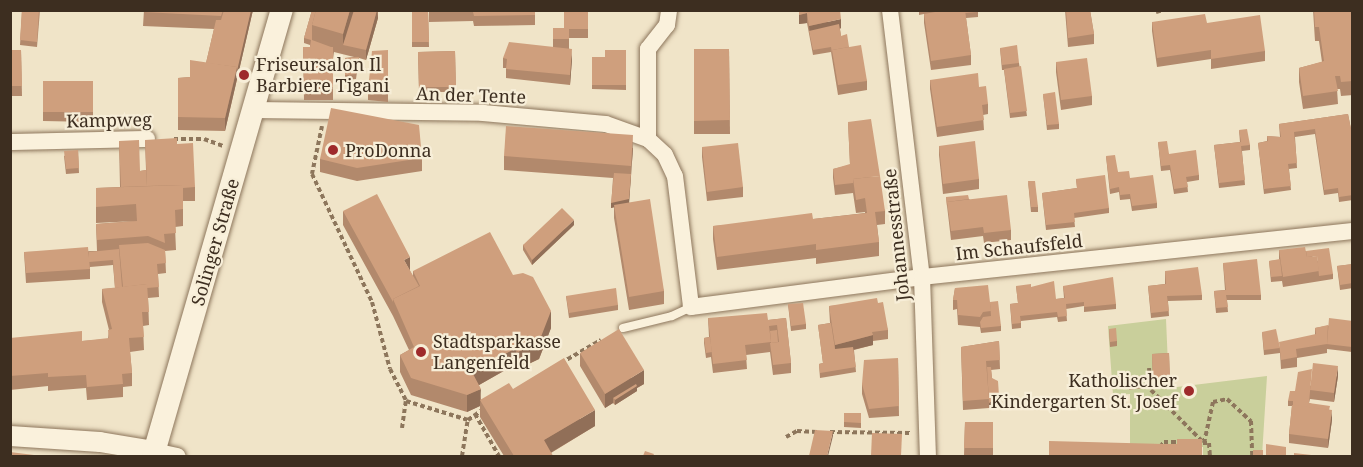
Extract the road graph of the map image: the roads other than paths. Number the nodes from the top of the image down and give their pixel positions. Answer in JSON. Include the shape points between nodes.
{"nodes":[{"id":1,"x":282,"y":10,"type":"edge"},
{"id":2,"x":669,"y":10,"type":"edge"},
{"id":3,"x":890,"y":10,"type":"edge"},
{"id":4,"x":253,"y":110,"type":"junction"},
{"id":5,"x":147,"y":139,"type":"edge"},
{"id":6,"x":648,"y":139,"type":"junction"},
{"id":7,"x":10,"y":142,"type":"edge"},
{"id":8,"x":1353,"y":231,"type":"edge"},
{"id":9,"x":922,"y":277,"type":"junction"},
{"id":10,"x":691,"y":307,"type":"junction"},
{"id":11,"x":623,"y":328,"type":"road end"},
{"id":12,"x":10,"y":436,"type":"edge"},
{"id":13,"x":153,"y":454,"type":"edge"},
{"id":14,"x":177,"y":456,"type":"edge"},
{"id":15,"x":928,"y":456,"type":"edge"}],
"edges":[{"from":1,"to":4,"type":"main road","name":"Solinger Straße"},
{"from":2,"to":6,"type":"street","via":[[667,25],[648,49]]},
{"from":3,"to":9,"type":"street","name":"Johannesstraße"},
{"from":4,"to":6,"type":"street","name":"An der Tente","via":[[483,113],[595,123]]},
{"from":4,"to":13,"type":"main road","name":"Solinger Straße"},
{"from":5,"to":7,"type":"street","name":"Kampweg"},
{"from":6,"to":10,"type":"street","via":[[665,154],[675,176]]},
{"from":8,"to":9,"type":"street","name":"Im Schaufsfeld"},
{"from":9,"to":10,"type":"street","name":"Im Schaufsfeld"},
{"from":9,"to":15,"type":"street","name":"Johannesstraße"},
{"from":10,"to":11,"type":"lane"},
{"from":12,"to":13,"type":"street","via":[[92,441]]},
{"from":13,"to":14,"type":"street"}]}
